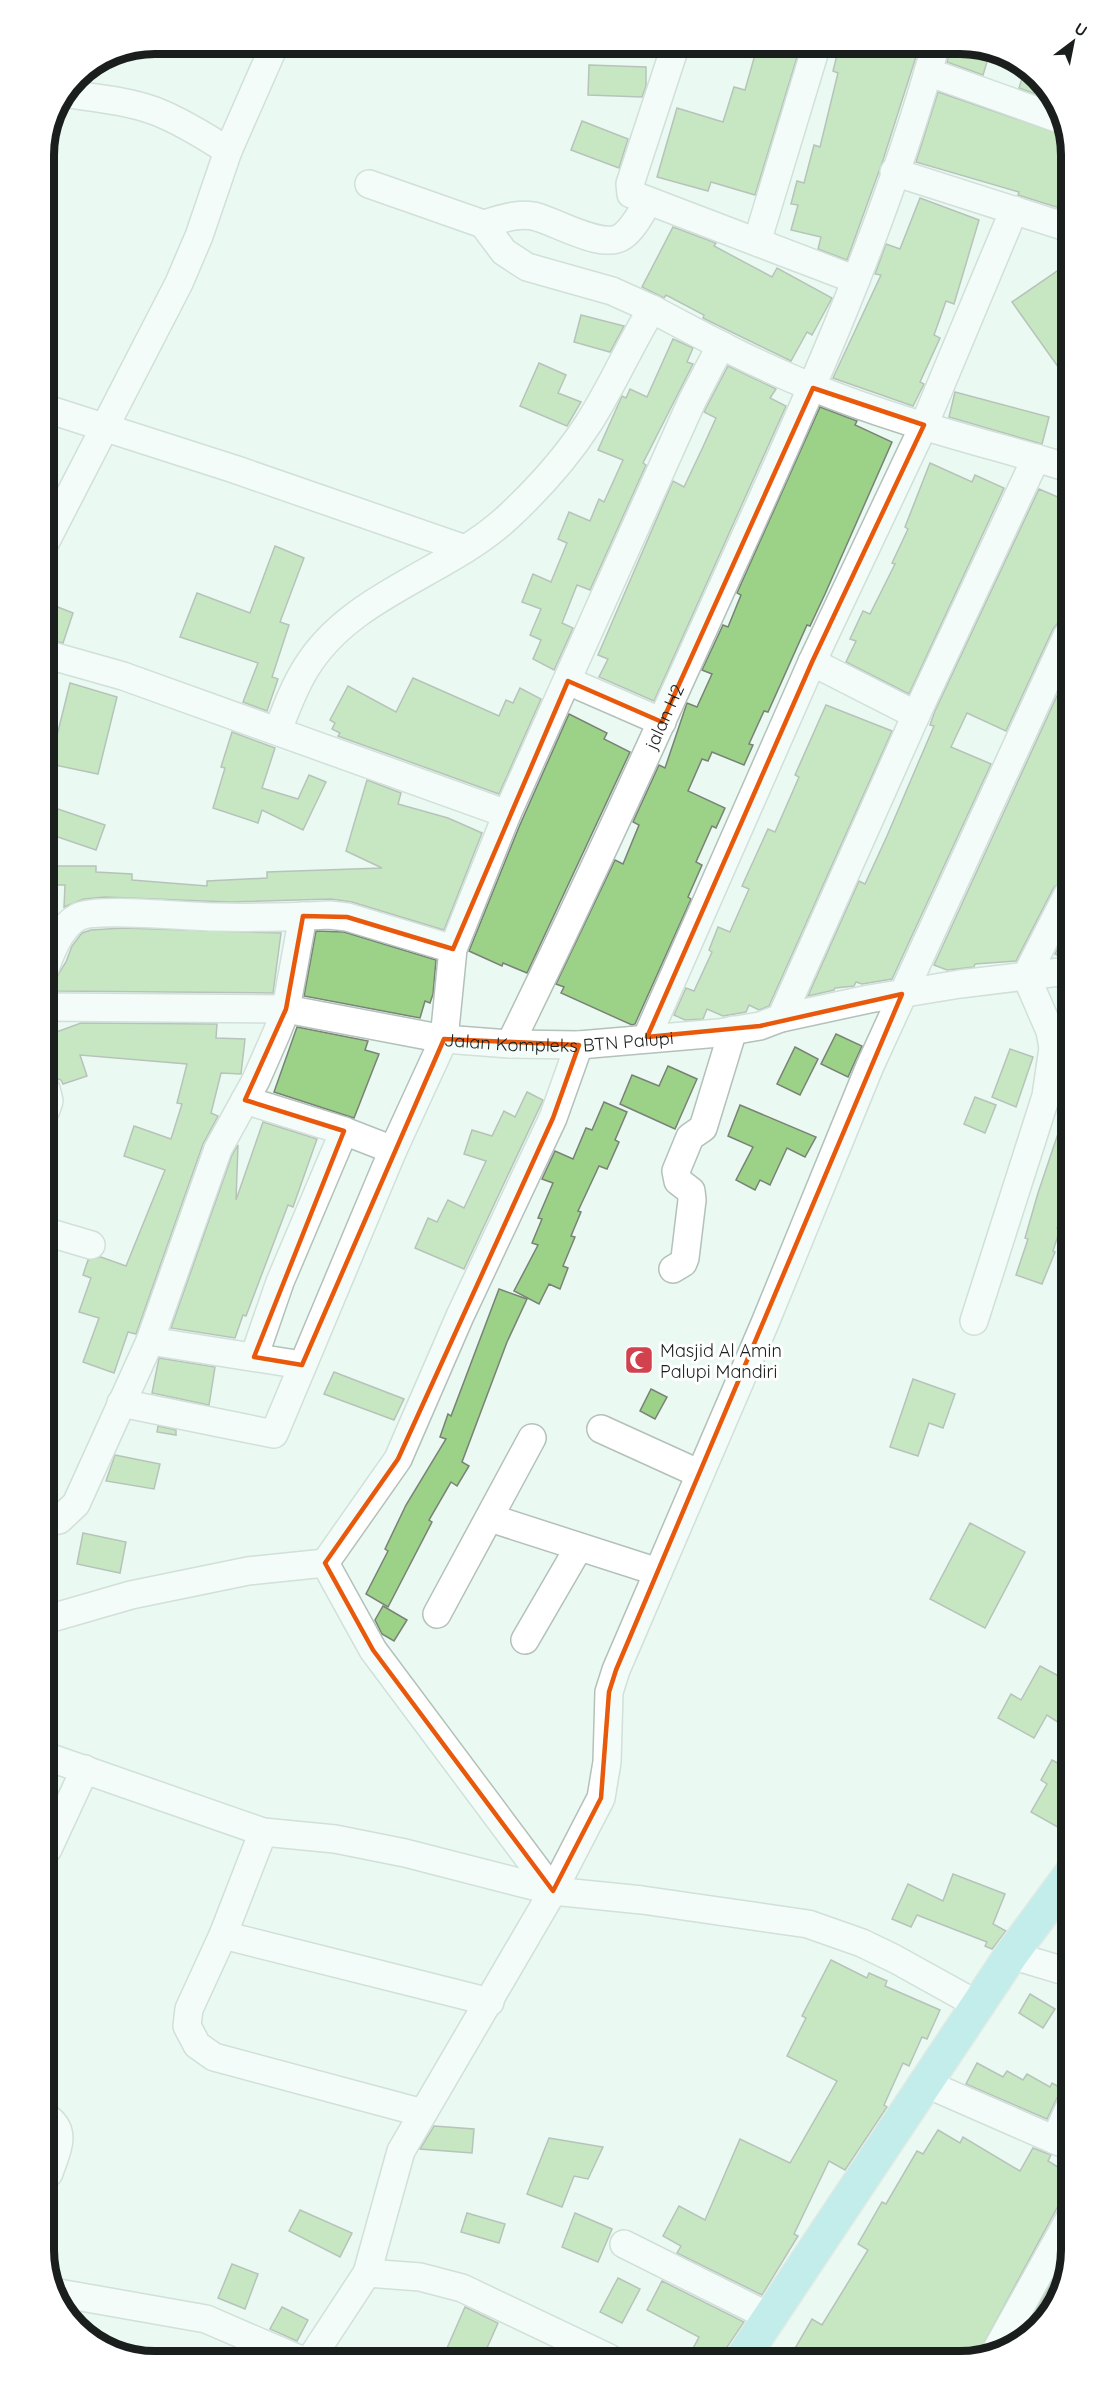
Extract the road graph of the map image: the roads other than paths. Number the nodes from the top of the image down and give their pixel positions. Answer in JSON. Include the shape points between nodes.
{"nodes":[{"id":1,"x":271,"y":54,"type":"edge"},
{"id":2,"x":673,"y":54,"type":"edge"},
{"id":3,"x":814,"y":54,"type":"edge"},
{"id":4,"x":933,"y":54,"type":"edge"},
{"id":5,"x":928,"y":72,"type":"junction"},
{"id":6,"x":74,"y":95,"type":"edge"},
{"id":7,"x":1054,"y":117,"type":"edge"},
{"id":8,"x":228,"y":151,"type":"junction"},
{"id":9,"x":894,"y":172,"type":"junction"},
{"id":10,"x":369,"y":184,"type":"dead end"},
{"id":11,"x":648,"y":202,"type":"junction"},
{"id":12,"x":1014,"y":210,"type":"junction"},
{"id":13,"x":483,"y":224,"type":"junction"},
{"id":14,"x":1061,"y":225,"type":"edge"},
{"id":15,"x":757,"y":242,"type":"junction"},
{"id":16,"x":856,"y":280,"type":"junction"},
{"id":17,"x":652,"y":309,"type":"junction"},
{"id":18,"x":720,"y":345,"type":"junction"},
{"id":19,"x":813,"y":388,"type":"junction"},
{"id":20,"x":54,"y":411,"type":"edge"},
{"id":21,"x":924,"y":425,"type":"junction"},
{"id":22,"x":105,"y":427,"type":"junction"},
{"id":23,"x":1036,"y":458,"type":"junction"},
{"id":24,"x":1061,"y":466,"type":"edge"},
{"id":25,"x":54,"y":526,"type":"edge"},
{"id":26,"x":465,"y":549,"type":"junction"},
{"id":27,"x":1061,"y":649,"type":"edge"},
{"id":28,"x":54,"y":657,"type":"edge"},
{"id":29,"x":812,"y":663,"type":"junction"},
{"id":30,"x":568,"y":681,"type":"junction"},
{"id":31,"x":916,"y":715,"type":"junction"},
{"id":32,"x":662,"y":722,"type":"junction"},
{"id":33,"x":278,"y":730,"type":"junction"},
{"id":34,"x":507,"y":814,"type":"junction"},
{"id":35,"x":1061,"y":908,"type":"edge"},
{"id":36,"x":303,"y":916,"type":"junction"},
{"id":37,"x":54,"y":949,"type":"edge"},
{"id":38,"x":453,"y":949,"type":"junction"},
{"id":39,"x":1061,"y":971,"type":"edge"},
{"id":40,"x":1026,"y":976,"type":"junction"},
{"id":41,"x":902,"y":994,"type":"junction"},
{"id":42,"x":54,"y":1007,"type":"edge"},
{"id":43,"x":286,"y":1009,"type":"junction"},
{"id":44,"x":781,"y":1018,"type":"junction"},
{"id":45,"x":733,"y":1030,"type":"junction"},
{"id":46,"x":647,"y":1037,"type":"junction"},
{"id":47,"x":444,"y":1039,"type":"junction"},
{"id":48,"x":510,"y":1044,"type":"junction"},
{"id":49,"x":579,"y":1045,"type":"junction"},
{"id":50,"x":245,"y":1100,"type":"junction"},
{"id":51,"x":344,"y":1131,"type":"junction"},
{"id":52,"x":393,"y":1150,"type":"junction"},
{"id":53,"x":54,"y":1234,"type":"edge"},
{"id":54,"x":91,"y":1245,"type":"dead end"},
{"id":55,"x":673,"y":1269,"type":"dead end"},
{"id":56,"x":974,"y":1321,"type":"dead end"},
{"id":57,"x":150,"y":1341,"type":"junction"},
{"id":58,"x":254,"y":1357,"type":"junction"},
{"id":59,"x":302,"y":1365,"type":"junction"},
{"id":60,"x":121,"y":1403,"type":"junction"},
{"id":61,"x":601,"y":1429,"type":"dead end"},
{"id":62,"x":532,"y":1438,"type":"dead end"},
{"id":63,"x":700,"y":1474,"type":"junction"},
{"id":64,"x":490,"y":1518,"type":"junction"},
{"id":65,"x":54,"y":1521,"type":"edge"},
{"id":66,"x":579,"y":1547,"type":"junction"},
{"id":67,"x":325,"y":1563,"type":"junction"},
{"id":68,"x":658,"y":1572,"type":"junction"},
{"id":69,"x":437,"y":1614,"type":"dead end"},
{"id":70,"x":54,"y":1617,"type":"edge"},
{"id":71,"x":525,"y":1640,"type":"dead end"},
{"id":72,"x":54,"y":1759,"type":"edge"},
{"id":73,"x":85,"y":1769,"type":"junction"},
{"id":74,"x":263,"y":1832,"type":"junction"},
{"id":75,"x":54,"y":1836,"type":"edge"},
{"id":76,"x":1061,"y":1887,"type":"edge"},
{"id":77,"x":553,"y":1891,"type":"junction"},
{"id":78,"x":223,"y":1935,"type":"junction"},
{"id":79,"x":1011,"y":1955,"type":"junction"},
{"id":80,"x":1061,"y":1970,"type":"edge"},
{"id":81,"x":490,"y":2002,"type":"junction"},
{"id":82,"x":978,"y":2005,"type":"junction"},
{"id":83,"x":927,"y":2084,"type":"junction"},
{"id":84,"x":423,"y":2113,"type":"junction"},
{"id":85,"x":54,"y":2123,"type":"edge"},
{"id":86,"x":1061,"y":2143,"type":"edge"},
{"id":87,"x":54,"y":2158,"type":"edge"},
{"id":88,"x":1061,"y":2235,"type":"edge"},
{"id":89,"x":624,"y":2244,"type":"dead end"},
{"id":90,"x":367,"y":2273,"type":"junction"},
{"id":91,"x":64,"y":2294,"type":"edge"},
{"id":92,"x":770,"y":2317,"type":"junction"},
{"id":93,"x":1005,"y":2341,"type":"edge"},
{"id":94,"x":280,"y":2351,"type":"edge"},
{"id":95,"x":316,"y":2351,"type":"edge"},
{"id":96,"x":594,"y":2351,"type":"edge"},
{"id":97,"x":747,"y":2351,"type":"edge"}],
"edges":[{"from":1,"to":8,"type":"street"},
{"from":2,"to":11,"type":"street","via":[[628,189]]},
{"from":3,"to":15,"type":"street"},
{"from":4,"to":5,"type":"street","name":"jalan H2"},
{"from":5,"to":7,"type":"street"},
{"from":5,"to":9,"type":"street","name":"jalan H2"},
{"from":6,"to":8,"type":"street","via":[[155,111]]},
{"from":8,"to":22,"type":"street","via":[[199,236]]},
{"from":9,"to":12,"type":"street"},
{"from":9,"to":16,"type":"street","name":"jalan H2"},
{"from":10,"to":13,"type":"street"},
{"from":11,"to":13,"type":"street","via":[[630,230],[614,240],[592,238],[527,216]]},
{"from":11,"to":15,"type":"street"},
{"from":12,"to":14,"type":"street"},
{"from":12,"to":21,"type":"street"},
{"from":13,"to":17,"type":"street","via":[[504,252],[527,267],[628,296]]},
{"from":15,"to":16,"type":"street"},
{"from":16,"to":19,"type":"street","name":"jalan H2"},
{"from":17,"to":18,"type":"street"},
{"from":17,"to":26,"type":"street","via":[[570,450],[507,518]]},
{"from":18,"to":19,"type":"street"},
{"from":18,"to":30,"type":"street"},
{"from":19,"to":21,"type":"street"},
{"from":19,"to":32,"type":"street","name":"jalan H2"},
{"from":20,"to":22,"type":"street"},
{"from":21,"to":23,"type":"street"},
{"from":21,"to":29,"type":"street"},
{"from":22,"to":25,"type":"street"},
{"from":22,"to":26,"type":"street"},
{"from":23,"to":24,"type":"street"},
{"from":23,"to":31,"type":"street"},
{"from":26,"to":33,"type":"street","via":[[368,606],[327,640],[306,667]]},
{"from":27,"to":41,"type":"street"},
{"from":28,"to":33,"type":"street","via":[[123,676]]},
{"from":29,"to":31,"type":"street"},
{"from":29,"to":46,"type":"street"},
{"from":30,"to":32,"type":"street"},
{"from":30,"to":34,"type":"street"},
{"from":31,"to":44,"type":"street"},
{"from":32,"to":48,"type":"street","name":"jalan H2"},
{"from":33,"to":34,"type":"street"},
{"from":34,"to":38,"type":"street"},
{"from":35,"to":40,"type":"street"},
{"from":36,"to":37,"type":"street","via":[[87,915],[70,923]]},
{"from":36,"to":38,"type":"street","via":[[347,916]]},
{"from":36,"to":43,"type":"street"},
{"from":38,"to":47,"type":"street"},
{"from":39,"to":40,"type":"street","name":"Jalan Kompleks BTN Palupi"},
{"from":40,"to":41,"type":"street","name":"Jalan Kompleks BTN Palupi"},
{"from":40,"to":56,"type":"street","via":[[1050,1030],[1053,1048],[1046,1096]]},
{"from":41,"to":44,"type":"street","name":"Jalan Kompleks BTN Palupi"},
{"from":41,"to":63,"type":"street"},
{"from":42,"to":43,"type":"street","name":"Jalan Kompleks BTN Palupi"},
{"from":43,"to":47,"type":"street","name":"Jalan Kompleks BTN Palupi"},
{"from":43,"to":50,"type":"street"},
{"from":44,"to":45,"type":"street","name":"Jalan Kompleks BTN Palupi"},
{"from":45,"to":46,"type":"street","name":"Jalan Kompleks BTN Palupi"},
{"from":45,"to":55,"type":"street","via":[[703,1128],[690,1137],[676,1171],[677,1178],[691,1191],[692,1200],[685,1257]]},
{"from":46,"to":49,"type":"street","name":"Jalan Kompleks BTN Palupi"},
{"from":47,"to":48,"type":"street","name":"Jalan Kompleks BTN Palupi"},
{"from":47,"to":52,"type":"street"},
{"from":48,"to":49,"type":"street","name":"Jalan Kompleks BTN Palupi"},
{"from":49,"to":67,"type":"street","via":[[553,1118],[398,1459]]},
{"from":50,"to":51,"type":"street"},
{"from":50,"to":57,"type":"street","via":[[218,1149]]},
{"from":51,"to":52,"type":"street"},
{"from":51,"to":58,"type":"street","via":[[280,1282]]},
{"from":52,"to":59,"type":"street"},
{"from":53,"to":54,"type":"street"},
{"from":57,"to":58,"type":"street"},
{"from":57,"to":60,"type":"street"},
{"from":58,"to":59,"type":"street"},
{"from":59,"to":60,"type":"street","via":[[274,1434]]},
{"from":60,"to":65,"type":"street","via":[[76,1504]]},
{"from":61,"to":63,"type":"street"},
{"from":62,"to":64,"type":"street"},
{"from":63,"to":68,"type":"street"},
{"from":64,"to":66,"type":"street"},
{"from":64,"to":69,"type":"street"},
{"from":66,"to":68,"type":"street"},
{"from":66,"to":71,"type":"street"},
{"from":67,"to":70,"type":"street","via":[[225,1576],[131,1595]]},
{"from":67,"to":77,"type":"street","via":[[373,1650]]},
{"from":68,"to":77,"type":"street","via":[[609,1692],[607,1762],[601,1798]]},
{"from":72,"to":73,"type":"street"},
{"from":73,"to":74,"type":"street"},
{"from":73,"to":75,"type":"street"},
{"from":74,"to":77,"type":"street","via":[[405,1852]]},
{"from":74,"to":78,"type":"street"},
{"from":76,"to":79,"type":"main road"},
{"from":77,"to":81,"type":"street"},
{"from":77,"to":82,"type":"street","via":[[808,1924],[884,1954]]},
{"from":78,"to":81,"type":"street"},
{"from":78,"to":84,"type":"street","via":[[189,2009],[187,2026],[197,2045],[214,2057]]},
{"from":79,"to":80,"type":"street"},
{"from":79,"to":82,"type":"main road"},
{"from":81,"to":84,"type":"street"},
{"from":82,"to":83,"type":"main road"},
{"from":83,"to":86,"type":"street"},
{"from":83,"to":92,"type":"main road"},
{"from":84,"to":90,"type":"street","via":[[401,2151]]},
{"from":85,"to":87,"type":"street","via":[[61,2137]]},
{"from":88,"to":93,"type":"street"},
{"from":89,"to":92,"type":"street"},
{"from":90,"to":95,"type":"street"},
{"from":90,"to":96,"type":"street","via":[[420,2277],[462,2288]]},
{"from":91,"to":94,"type":"street","via":[[206,2319]]},
{"from":92,"to":97,"type":"main road"}]}
